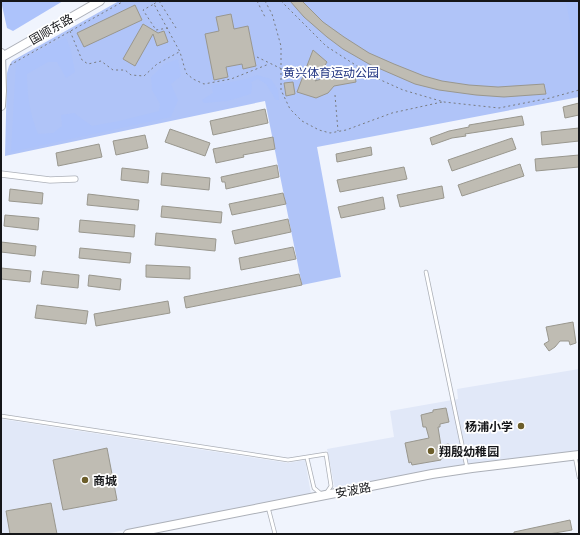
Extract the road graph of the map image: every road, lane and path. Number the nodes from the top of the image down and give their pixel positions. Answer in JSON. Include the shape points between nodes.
{"nodes":[{"id":1,"x":100,"y":1,"type":"edge"},
{"id":2,"x":124,"y":1,"type":"edge"},
{"id":3,"x":159,"y":1,"type":"edge"},
{"id":4,"x":257,"y":1,"type":"edge"},
{"id":5,"x":266,"y":1,"type":"edge"},
{"id":6,"x":280,"y":1,"type":"edge"},
{"id":7,"x":154,"y":4,"type":"junction"},
{"id":8,"x":265,"y":17,"type":"dead end"},
{"id":9,"x":168,"y":28,"type":"junction"},
{"id":10,"x":176,"y":28,"type":"dead end"},
{"id":11,"x":70,"y":31,"type":"junction"},
{"id":12,"x":180,"y":52,"type":"junction"},
{"id":13,"x":1,"y":55,"type":"edge"},
{"id":14,"x":257,"y":57,"type":"dead end"},
{"id":15,"x":269,"y":64,"type":"junction"},
{"id":16,"x":10,"y":65,"type":"dead end"},
{"id":17,"x":281,"y":68,"type":"junction"},
{"id":18,"x":284,"y":70,"type":"junction"},
{"id":19,"x":579,"y":90,"type":"edge"},
{"id":20,"x":335,"y":95,"type":"dead end"},
{"id":21,"x":444,"y":102,"type":"junction"},
{"id":22,"x":1,"y":106,"type":"edge"},
{"id":23,"x":338,"y":132,"type":"junction"},
{"id":24,"x":1,"y":174,"type":"edge"},
{"id":25,"x":75,"y":179,"type":"dead end"},
{"id":26,"x":426,"y":272,"type":"dead end"},
{"id":27,"x":1,"y":416,"type":"edge"},
{"id":28,"x":577,"y":456,"type":"edge"},
{"id":29,"x":307,"y":458,"type":"junction"},
{"id":30,"x":467,"y":468,"type":"junction"},
{"id":31,"x":579,"y":477,"type":"edge"},
{"id":32,"x":324,"y":496,"type":"junction"},
{"id":33,"x":268,"y":507,"type":"junction"},
{"id":34,"x":128,"y":534,"type":"edge"},
{"id":35,"x":275,"y":534,"type":"edge"}],
"edges":[{"from":1,"to":13,"type":"street","name":"国顺东路"},
{"from":2,"to":11,"type":"path"},
{"from":3,"to":7,"type":"path"},
{"from":3,"to":10,"type":"path"},
{"from":4,"to":8,"type":"path"},
{"from":5,"to":17,"type":"path","via":[[281,46]]},
{"from":6,"to":21,"type":"path","via":[[326,46],[374,77],[403,90]]},
{"from":7,"to":9,"type":"path"},
{"from":7,"to":9,"type":"path","via":[[143,10],[156,30]]},
{"from":9,"to":12,"type":"path"},
{"from":11,"to":12,"type":"path","via":[[82,60],[88,64],[101,61],[113,70],[125,70],[131,75],[144,76],[157,64]]},
{"from":11,"to":16,"type":"path"},
{"from":12,"to":15,"type":"path","via":[[186,73],[193,80],[204,84],[231,78]]},
{"from":13,"to":22,"type":"street"},
{"from":14,"to":15,"type":"path"},
{"from":15,"to":17,"type":"path"},
{"from":17,"to":18,"type":"path"},
{"from":17,"to":23,"type":"path","via":[[281,90],[290,109],[319,130]]},
{"from":18,"to":18,"type":"path","via":[[285,77],[296,77],[298,71],[291,67]]},
{"from":19,"to":21,"type":"path","via":[[498,108]]},
{"from":20,"to":23,"type":"path"},
{"from":21,"to":23,"type":"path","via":[[392,113]]},
{"from":24,"to":25,"type":"street","via":[[50,180]]},
{"from":26,"to":30,"type":"lane"},
{"from":27,"to":29,"type":"lane","via":[[288,460]]},
{"from":28,"to":30,"type":"street","name":"安波路"},
{"from":28,"to":31,"type":"lane"},
{"from":29,"to":32,"type":"lane","via":[[314,488]]},
{"from":29,"to":32,"type":"lane","via":[[326,454],[331,486]]},
{"from":30,"to":32,"type":"street","name":"安波路"},
{"from":32,"to":33,"type":"street","name":"安波路"},
{"from":33,"to":34,"type":"street","name":"安波路"},
{"from":33,"to":35,"type":"lane"}]}
